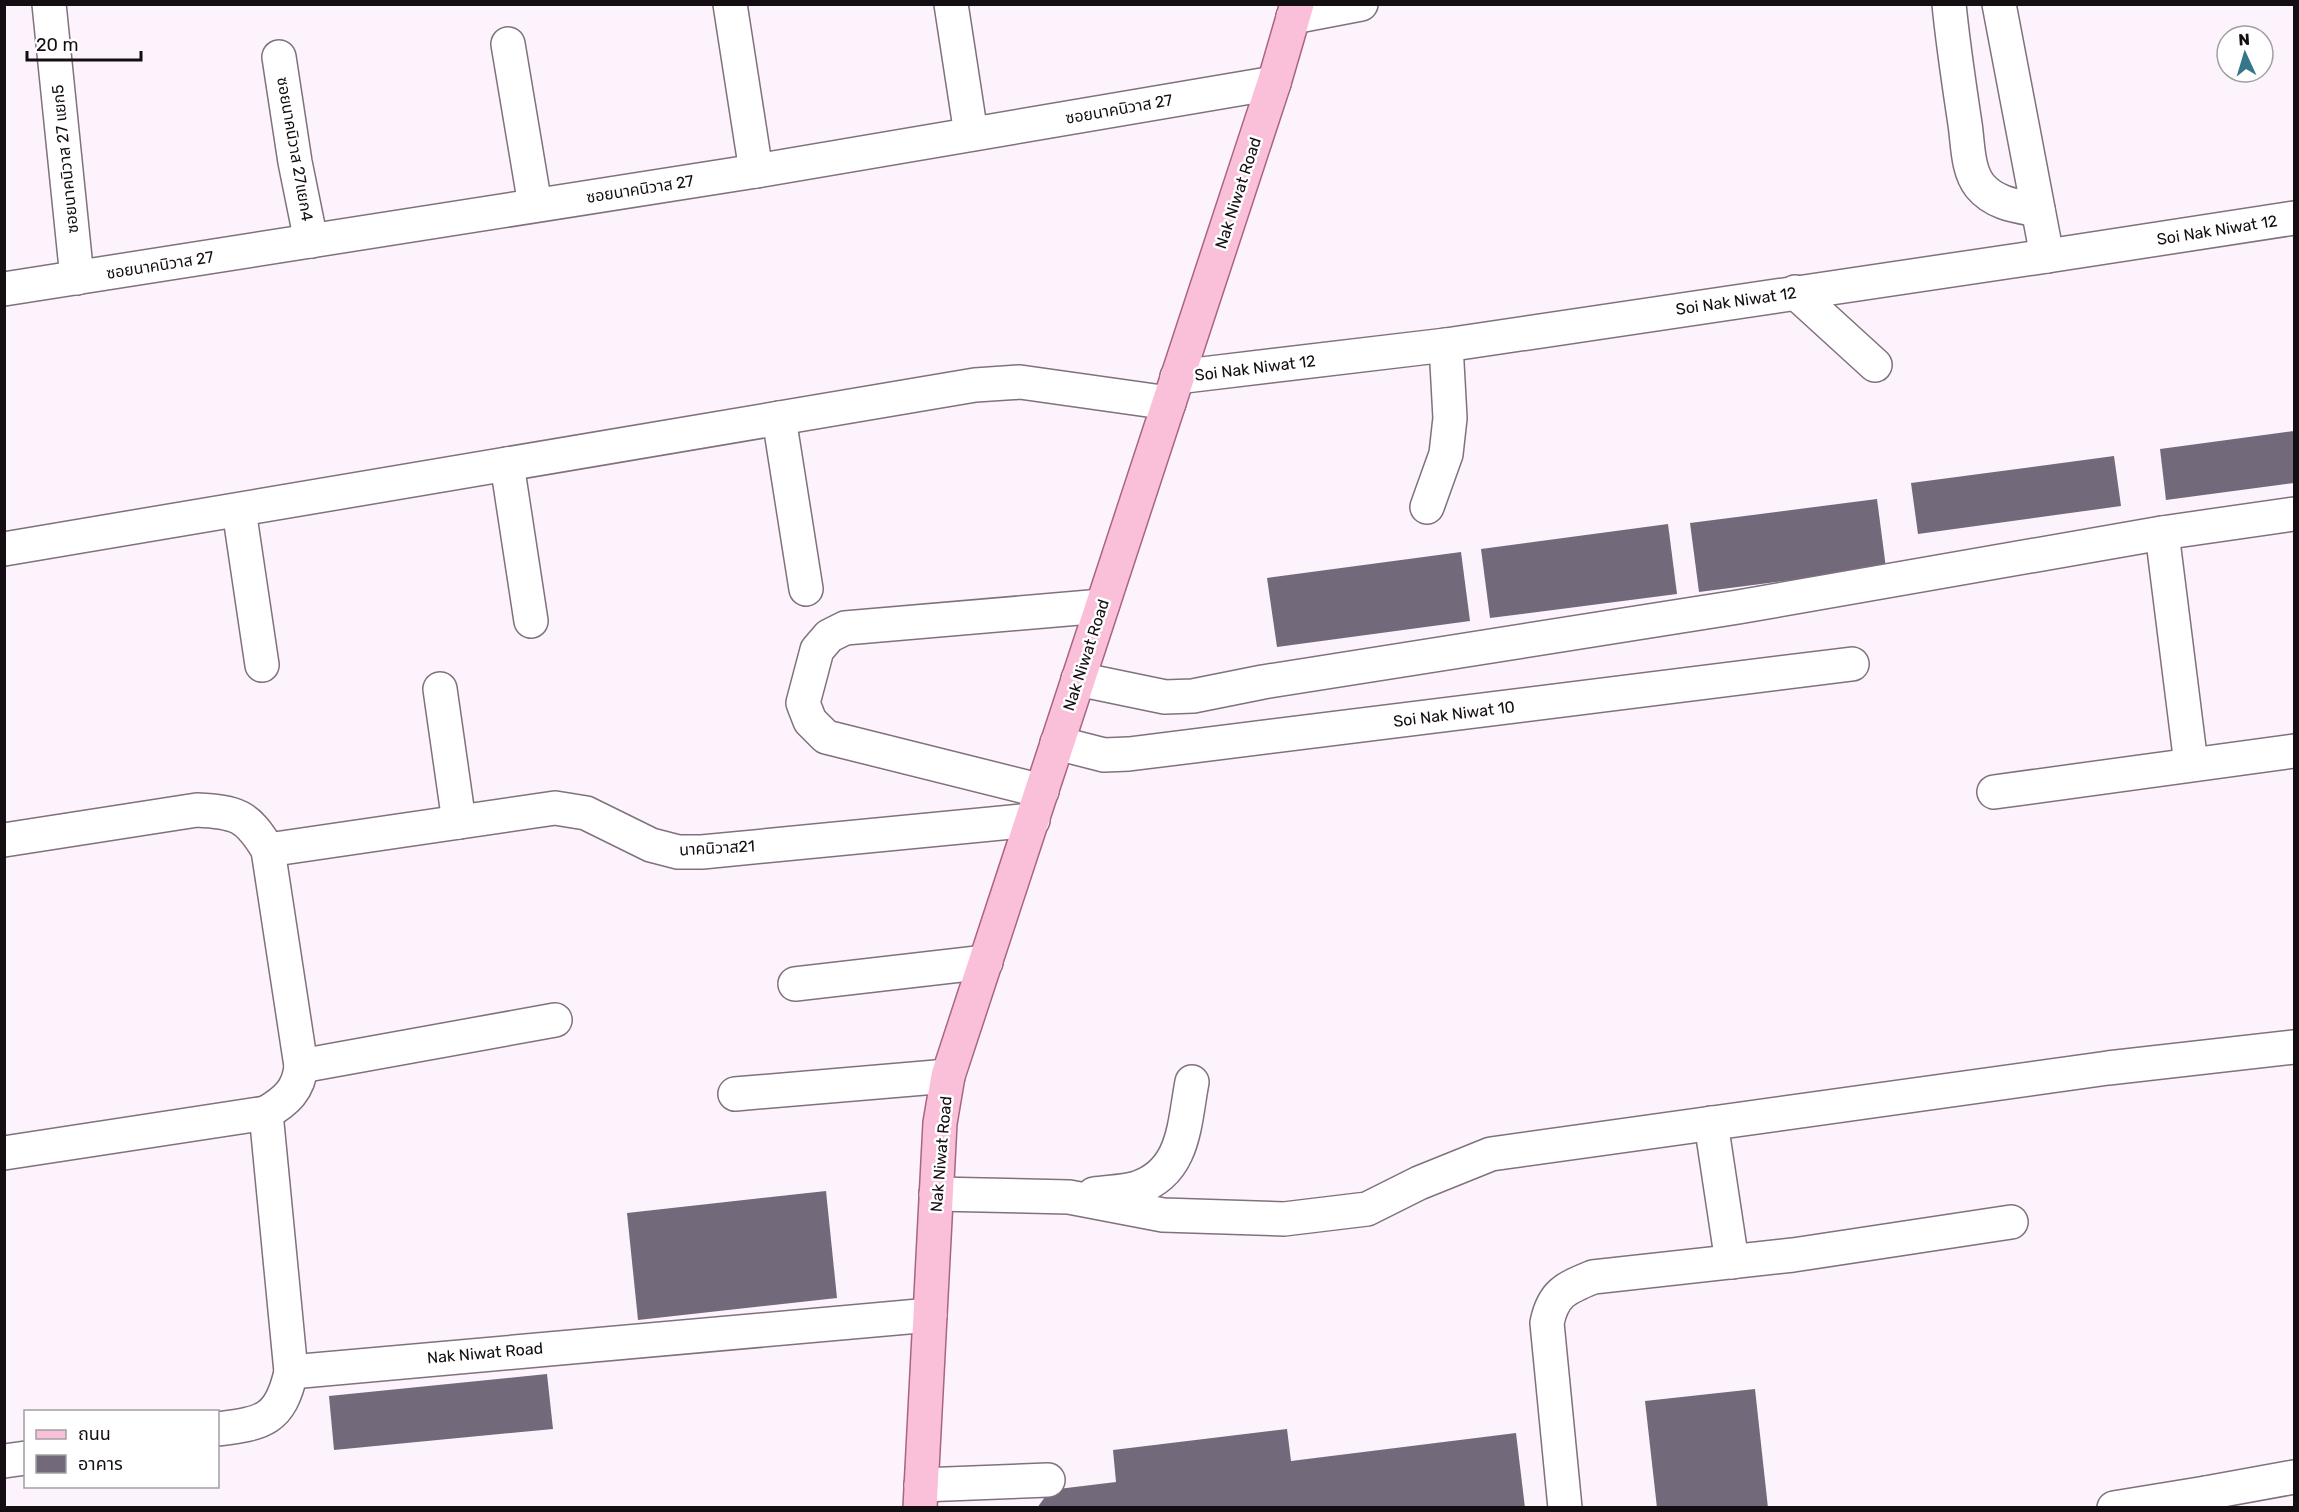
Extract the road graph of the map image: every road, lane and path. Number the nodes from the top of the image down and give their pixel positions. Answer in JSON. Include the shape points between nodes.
{"nodes":[{"id":1,"x":49,"y":4,"type":"edge"},
{"id":2,"x":730,"y":4,"type":"edge"},
{"id":3,"x":951,"y":4,"type":"edge"},
{"id":4,"x":1361,"y":4,"type":"edge"},
{"id":5,"x":1949,"y":4,"type":"edge"},
{"id":6,"x":1999,"y":4,"type":"edge"},
{"id":7,"x":1295,"y":11,"type":"edge"},
{"id":8,"x":508,"y":44,"type":"dead end"},
{"id":9,"x":279,"y":57,"type":"dead end"},
{"id":10,"x":1274,"y":83,"type":"junction"},
{"id":11,"x":971,"y":134,"type":"junction"},
{"id":12,"x":756,"y":171,"type":"junction"},
{"id":13,"x":535,"y":205,"type":"junction"},
{"id":14,"x":2038,"y":210,"type":"junction"},
{"id":15,"x":2295,"y":218,"type":"edge"},
{"id":16,"x":311,"y":241,"type":"junction"},
{"id":17,"x":2047,"y":256,"type":"junction"},
{"id":18,"x":77,"y":278,"type":"junction"},
{"id":19,"x":4,"y":288,"type":"edge"},
{"id":20,"x":1795,"y":292,"type":"junction"},
{"id":21,"x":1446,"y":345,"type":"junction"},
{"id":22,"x":1875,"y":365,"type":"dead end"},
{"id":23,"x":1173,"y":390,"type":"junction"},
{"id":24,"x":779,"y":418,"type":"junction"},
{"id":25,"x":507,"y":464,"type":"junction"},
{"id":26,"x":1427,"y":507,"type":"dead end"},
{"id":27,"x":239,"y":510,"type":"junction"},
{"id":28,"x":2295,"y":514,"type":"edge"},
{"id":29,"x":2162,"y":533,"type":"junction"},
{"id":30,"x":4,"y":549,"type":"edge"},
{"id":31,"x":806,"y":589,"type":"dead end"},
{"id":32,"x":1102,"y":606,"type":"junction"},
{"id":33,"x":531,"y":621,"type":"dead end"},
{"id":34,"x":1852,"y":664,"type":"dead end"},
{"id":35,"x":262,"y":665,"type":"dead end"},
{"id":36,"x":1078,"y":679,"type":"junction"},
{"id":37,"x":440,"y":689,"type":"dead end"},
{"id":38,"x":1057,"y":743,"type":"junction"},
{"id":39,"x":2295,"y":751,"type":"edge"},
{"id":40,"x":2191,"y":764,"type":"junction"},
{"id":41,"x":1994,"y":792,"type":"dead end"},
{"id":42,"x":1037,"y":806,"type":"junction"},
{"id":43,"x":459,"y":822,"type":"junction"},
{"id":44,"x":4,"y":840,"type":"edge"},
{"id":45,"x":268,"y":850,"type":"junction"},
{"id":46,"x":986,"y":962,"type":"junction"},
{"id":47,"x":795,"y":984,"type":"dead end"},
{"id":48,"x":555,"y":1020,"type":"dead end"},
{"id":49,"x":2295,"y":1047,"type":"edge"},
{"id":50,"x":301,"y":1066,"type":"junction"},
{"id":51,"x":948,"y":1076,"type":"junction"},
{"id":52,"x":1192,"y":1082,"type":"dead end"},
{"id":53,"x":735,"y":1094,"type":"dead end"},
{"id":54,"x":266,"y":1113,"type":"junction"},
{"id":55,"x":1711,"y":1123,"type":"junction"},
{"id":56,"x":4,"y":1153,"type":"edge"},
{"id":57,"x":936,"y":1194,"type":"junction"},
{"id":58,"x":1069,"y":1197,"type":"junction"},
{"id":59,"x":2011,"y":1222,"type":"dead end"},
{"id":60,"x":1732,"y":1262,"type":"junction"},
{"id":61,"x":930,"y":1315,"type":"junction"},
{"id":62,"x":291,"y":1372,"type":"junction"},
{"id":63,"x":219,"y":1429,"type":"edge"},
{"id":64,"x":24,"y":1458,"type":"edge"},
{"id":65,"x":4,"y":1461,"type":"edge"},
{"id":66,"x":2295,"y":1477,"type":"edge"},
{"id":67,"x":1048,"y":1480,"type":"dead end"},
{"id":68,"x":921,"y":1496,"type":"edge"},
{"id":69,"x":2207,"y":1500,"type":"edge"},
{"id":70,"x":1565,"y":1508,"type":"edge"},
{"id":71,"x":2114,"y":1508,"type":"edge"}],
"edges":[{"from":1,"to":18,"type":"street","name":"ซอยนาคนิวาส 27 แยก5"},
{"from":2,"to":12,"type":"street"},
{"from":3,"to":11,"type":"street"},
{"from":4,"to":7,"type":"street"},
{"from":5,"to":14,"type":"street","via":[[1971,166],[1978,185],[2007,205]]},
{"from":6,"to":14,"type":"street"},
{"from":7,"to":10,"type":"main road","name":"Nak Niwat Road"},
{"from":8,"to":13,"type":"street"},
{"from":9,"to":16,"type":"street","name":"ซอยนาคนิวาส 27แยก4"},
{"from":10,"to":11,"type":"street","name":"ซอยนาคนิวาส 27"},
{"from":10,"to":23,"type":"main road","name":"Nak Niwat Road"},
{"from":11,"to":12,"type":"street","name":"ซอยนาคนิวาส 27"},
{"from":12,"to":13,"type":"street","name":"ซอยนาคนิวาส 27"},
{"from":13,"to":16,"type":"street","name":"ซอยนาคนิวาส 27"},
{"from":14,"to":17,"type":"street"},
{"from":15,"to":17,"type":"street","name":"Soi Nak Niwat 12"},
{"from":16,"to":18,"type":"street","name":"ซอยนาคนิวาส 27"},
{"from":17,"to":20,"type":"street","name":"Soi Nak Niwat 12"},
{"from":18,"to":19,"type":"street","name":"ซอยนาคนิวาส 27"},
{"from":20,"to":21,"type":"street","name":"Soi Nak Niwat 12"},
{"from":20,"to":22,"type":"street"},
{"from":21,"to":23,"type":"street","name":"Soi Nak Niwat 12"},
{"from":21,"to":26,"type":"street","via":[[1450,418],[1446,453]]},
{"from":23,"to":24,"type":"street","name":"Soi Nak Niwat 12","via":[[1020,382],[975,384]]},
{"from":23,"to":32,"type":"main road","name":"Nak Niwat Road"},
{"from":24,"to":25,"type":"street","name":"Soi Nak Niwat 12"},
{"from":24,"to":31,"type":"street"},
{"from":25,"to":27,"type":"street","name":"Soi Nak Niwat 12"},
{"from":25,"to":33,"type":"street"},
{"from":27,"to":30,"type":"street","name":"Soi Nak Niwat 12"},
{"from":27,"to":35,"type":"street"},
{"from":28,"to":29,"type":"street"},
{"from":29,"to":36,"type":"street","via":[[1193,696],[1165,697]]},
{"from":29,"to":40,"type":"street"},
{"from":32,"to":36,"type":"main road","name":"Nak Niwat Road"},
{"from":32,"to":42,"type":"street","via":[[845,628],[829,636],[817,650],[803,703],[810,721],[826,737]]},
{"from":34,"to":38,"type":"street","name":"Soi Nak Niwat 10","via":[[1130,754],[1104,755]]},
{"from":36,"to":38,"type":"main road","name":"Nak Niwat Road"},
{"from":37,"to":43,"type":"street"},
{"from":38,"to":42,"type":"main road","name":"Nak Niwat Road"},
{"from":39,"to":40,"type":"street"},
{"from":40,"to":41,"type":"street"},
{"from":42,"to":43,"type":"street","name":"นาคนิวาส21","via":[[702,852],[678,852],[651,845],[586,813],[555,808]]},
{"from":42,"to":46,"type":"main road","name":"Nak Niwat Road"},
{"from":43,"to":45,"type":"street","name":"นาคนิวาส21"},
{"from":44,"to":45,"type":"street","via":[[197,810],[227,812],[246,821]]},
{"from":45,"to":50,"type":"street"},
{"from":46,"to":47,"type":"street"},
{"from":46,"to":51,"type":"main road","name":"Nak Niwat Road"},
{"from":48,"to":50,"type":"street"},
{"from":49,"to":55,"type":"street","via":[[2108,1068]]},
{"from":50,"to":54,"type":"street","via":[[294,1091]]},
{"from":51,"to":53,"type":"street"},
{"from":51,"to":57,"type":"main road","name":"Nak Niwat Road","via":[[940,1123]]},
{"from":52,"to":58,"type":"street","via":[[1178,1151],[1170,1168],[1136,1188]]},
{"from":54,"to":56,"type":"street"},
{"from":54,"to":62,"type":"street"},
{"from":55,"to":58,"type":"street","via":[[1491,1154],[1367,1209],[1284,1219],[1163,1215]]},
{"from":55,"to":60,"type":"street"},
{"from":57,"to":58,"type":"street"},
{"from":57,"to":61,"type":"main road","name":"Nak Niwat Road"},
{"from":59,"to":60,"type":"street"},
{"from":60,"to":70,"type":"street","via":[[1593,1277],[1566,1288],[1550,1305],[1547,1323]]},
{"from":61,"to":62,"type":"street","name":"Nak Niwat Road"},
{"from":61,"to":68,"type":"main road","name":"Nak Niwat Road"},
{"from":62,"to":63,"type":"street","via":[[286,1393],[274,1412],[258,1423]]},
{"from":64,"to":65,"type":"street"},
{"from":66,"to":69,"type":"street"},
{"from":67,"to":68,"type":"street"},
{"from":69,"to":71,"type":"street"}]}
